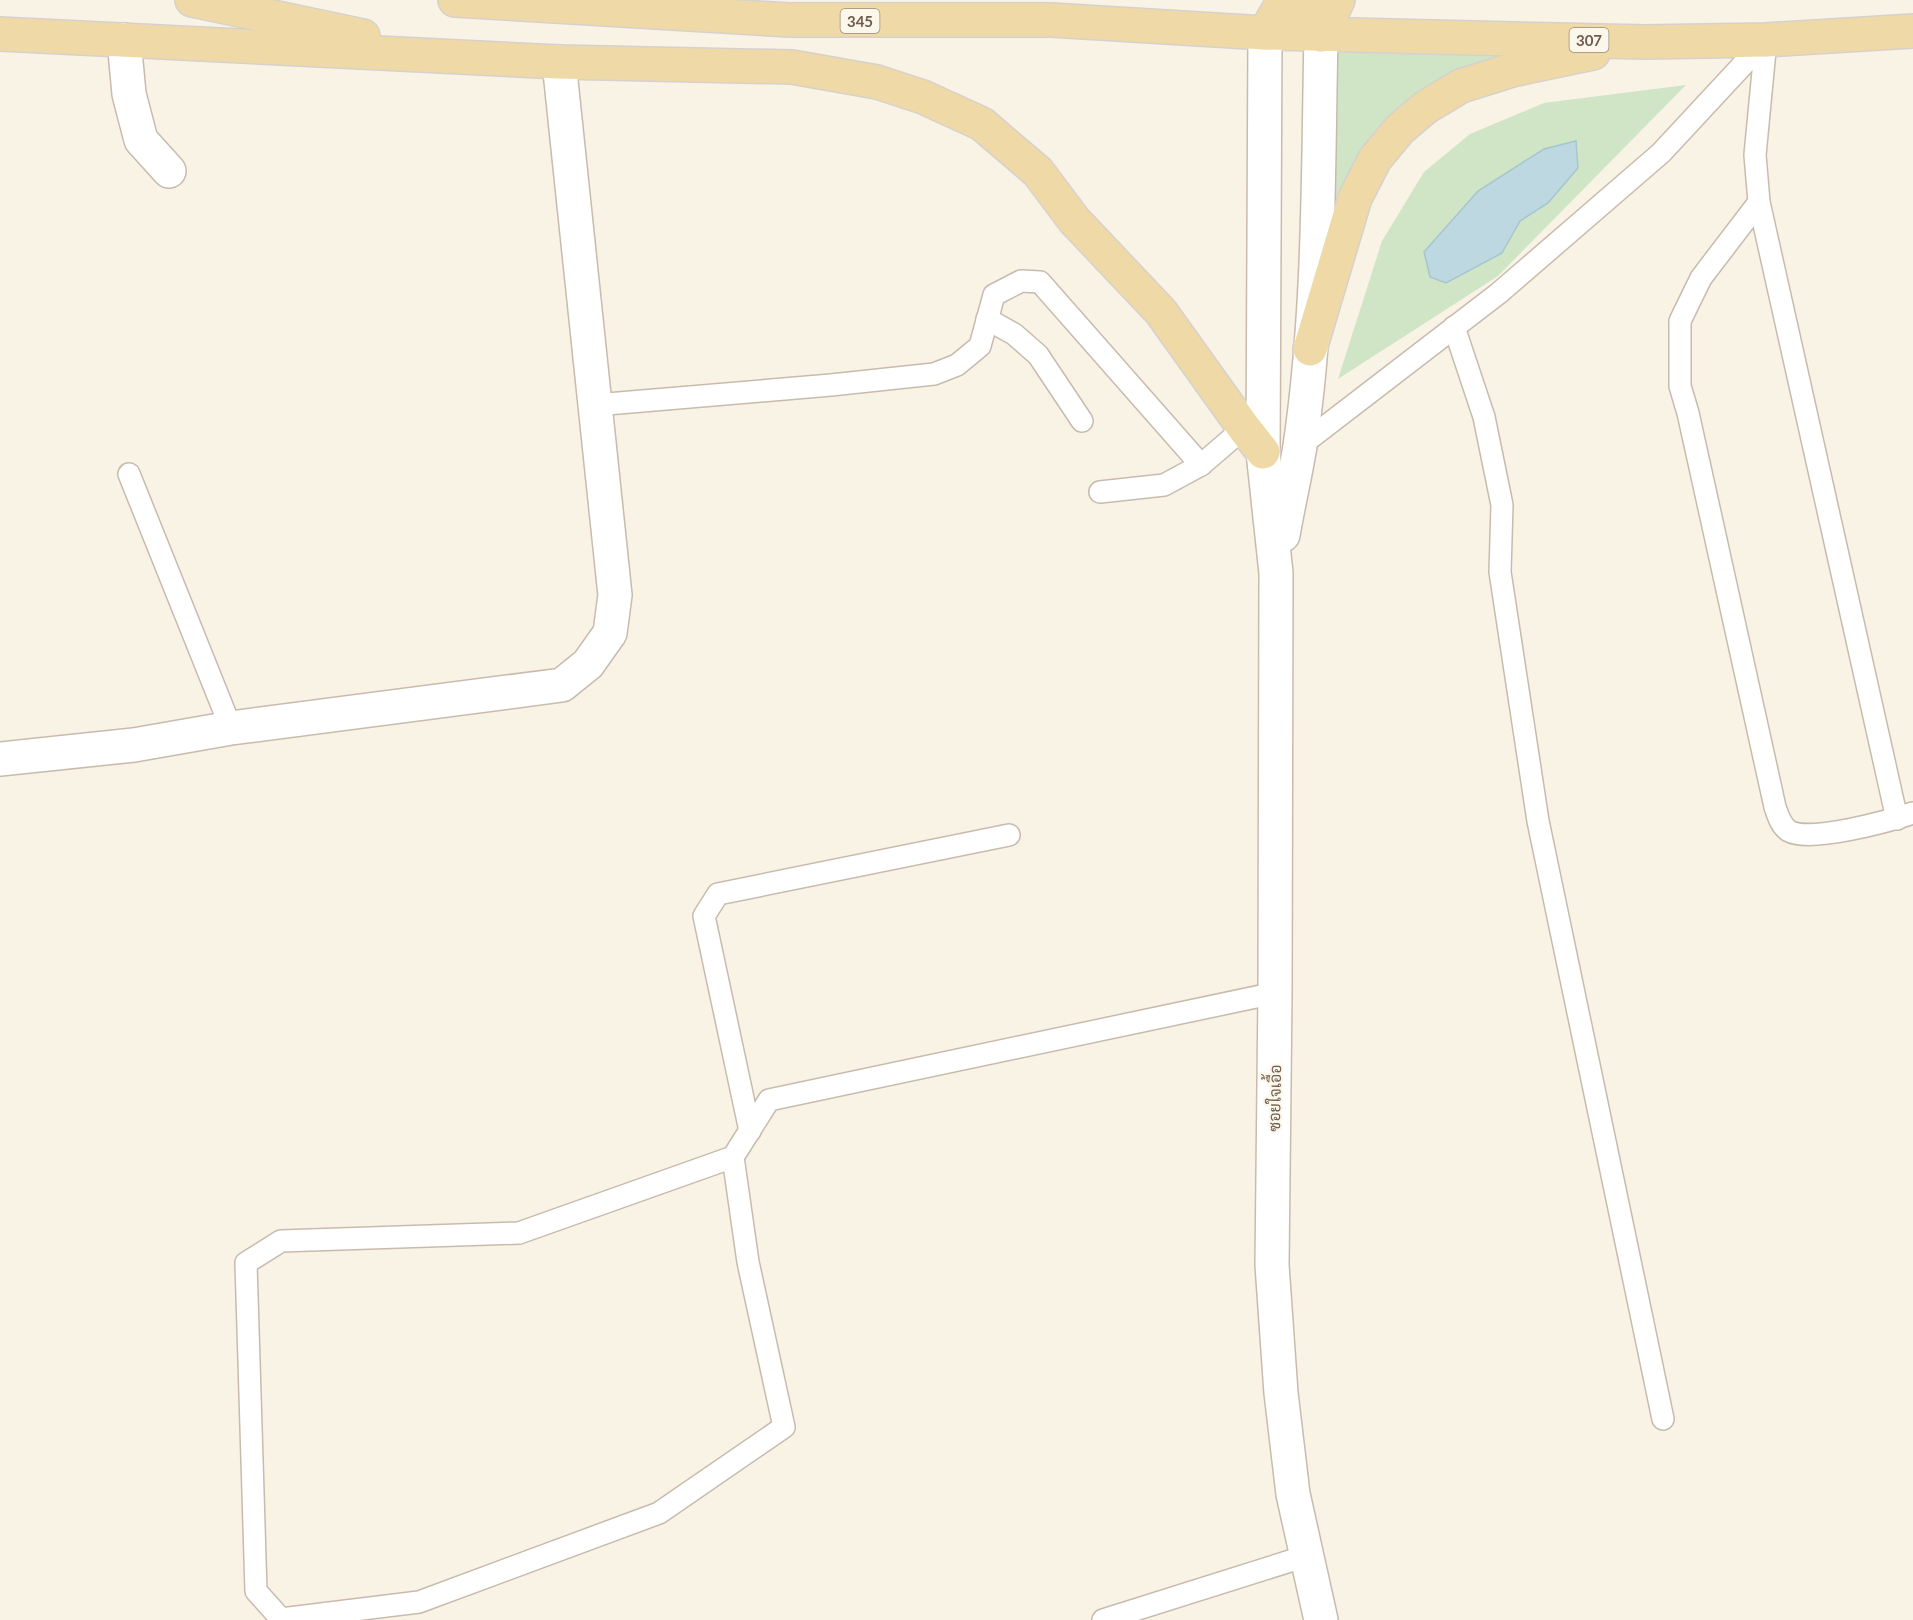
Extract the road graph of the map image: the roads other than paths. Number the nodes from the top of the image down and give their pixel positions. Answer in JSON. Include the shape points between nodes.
{"nodes":[{"id":1,"x":192,"y":0,"type":"edge"},
{"id":2,"x":455,"y":0,"type":"edge"},
{"id":3,"x":901,"y":0,"type":"edge"},
{"id":4,"x":1099,"y":0,"type":"edge"},
{"id":5,"x":1265,"y":0,"type":"edge"},
{"id":6,"x":1284,"y":0,"type":"edge"},
{"id":7,"x":1305,"y":0,"type":"edge"},
{"id":8,"x":1338,"y":0,"type":"edge"},
{"id":9,"x":789,"y":20,"type":"junction"},
{"id":10,"x":1051,"y":20,"type":"junction"},
{"id":11,"x":840,"y":22,"type":"junction"},
{"id":12,"x":1913,"y":31,"type":"edge"},
{"id":13,"x":1265,"y":33,"type":"junction"},
{"id":14,"x":0,"y":34,"type":"edge"},
{"id":15,"x":1321,"y":35,"type":"junction"},
{"id":16,"x":124,"y":40,"type":"junction"},
{"id":17,"x":1766,"y":40,"type":"junction"},
{"id":18,"x":1645,"y":42,"type":"junction"},
{"id":19,"x":462,"y":57,"type":"junction"},
{"id":20,"x":559,"y":62,"type":"junction"},
{"id":21,"x":696,"y":66,"type":"junction"},
{"id":22,"x":169,"y":171,"type":"dead end"},
{"id":23,"x":1759,"y":202,"type":"junction"},
{"id":24,"x":987,"y":319,"type":"junction"},
{"id":25,"x":1454,"y":327,"type":"junction"},
{"id":26,"x":1310,"y":349,"type":"junction"},
{"id":27,"x":595,"y":405,"type":"junction"},
{"id":28,"x":1082,"y":422,"type":"dead end"},
{"id":29,"x":1253,"y":440,"type":"junction"},
{"id":30,"x":1300,"y":446,"type":"junction"},
{"id":31,"x":1201,"y":465,"type":"junction"},
{"id":32,"x":129,"y":474,"type":"dead end"},
{"id":33,"x":1100,"y":492,"type":"dead end"},
{"id":34,"x":1275,"y":573,"type":"junction"},
{"id":35,"x":231,"y":728,"type":"junction"},
{"id":36,"x":0,"y":759,"type":"edge"},
{"id":37,"x":1905,"y":816,"type":"edge"},
{"id":38,"x":1009,"y":835,"type":"dead end"},
{"id":39,"x":1275,"y":993,"type":"junction"},
{"id":40,"x":750,"y":1131,"type":"junction"},
{"id":41,"x":733,"y":1158,"type":"junction"},
{"id":42,"x":1663,"y":1419,"type":"dead end"},
{"id":43,"x":1306,"y":1556,"type":"junction"},
{"id":44,"x":1103,"y":1620,"type":"edge"},
{"id":45,"x":1321,"y":1620,"type":"edge"}],
"edges":[{"from":1,"to":19,"type":"main road"},
{"from":2,"to":9,"type":"main road","number":"345"},
{"from":3,"to":11,"type":"main road"},
{"from":4,"to":10,"type":"main road"},
{"from":5,"to":13,"type":"main road"},
{"from":6,"to":13,"type":"main road"},
{"from":7,"to":15,"type":"main road"},
{"from":8,"to":15,"type":"main road"},
{"from":9,"to":11,"type":"main road","number":"345"},
{"from":9,"to":21,"type":"main road"},
{"from":10,"to":11,"type":"main road","number":"345"},
{"from":10,"to":13,"type":"main road","number":"345"},
{"from":12,"to":17,"type":"main road","number":"307"},
{"from":13,"to":15,"type":"main road","number":"307"},
{"from":13,"to":29,"type":"street"},
{"from":14,"to":16,"type":"main road"},
{"from":15,"to":18,"type":"main road","number":"307"},
{"from":15,"to":26,"type":"street"},
{"from":16,"to":19,"type":"main road"},
{"from":16,"to":22,"type":"street","via":[[129,94],[141,140]]},
{"from":17,"to":18,"type":"main road","number":"307"},
{"from":17,"to":23,"type":"lane","via":[[1755,155]]},
{"from":17,"to":25,"type":"lane","via":[[1661,153]]},
{"from":18,"to":26,"type":"main road","via":[[1512,70],[1461,87],[1426,107],[1400,129],[1375,159],[1355,198]]},
{"from":19,"to":20,"type":"main road"},
{"from":20,"to":21,"type":"main road"},
{"from":20,"to":27,"type":"street"},
{"from":21,"to":29,"type":"main road","via":[[792,67],[878,82],[982,124],[1038,172],[1074,220],[1161,312]]},
{"from":23,"to":37,"type":"lane"},
{"from":23,"to":37,"type":"lane","via":[[1701,278],[1680,321],[1680,386],[1774,807],[1782,824],[1804,835]]},
{"from":24,"to":27,"type":"lane","via":[[980,346],[957,365],[934,374]]},
{"from":24,"to":28,"type":"lane","via":[[1014,334],[1038,355]]},
{"from":24,"to":31,"type":"lane","via":[[994,295],[1021,281],[1040,282]]},
{"from":25,"to":30,"type":"lane"},
{"from":25,"to":42,"type":"lane","via":[[1484,417],[1502,505],[1500,572],[1538,820]]},
{"from":26,"to":30,"type":"street"},
{"from":27,"to":35,"type":"street","via":[[615,595],[610,633],[588,664],[562,685]]},
{"from":29,"to":31,"type":"lane"},
{"from":29,"to":34,"type":"street"},
{"from":30,"to":34,"type":"street"},
{"from":31,"to":33,"type":"lane","via":[[1164,485]]},
{"from":32,"to":35,"type":"lane"},
{"from":34,"to":39,"type":"street","name":"ซอยใจเอื้อ"},
{"from":35,"to":36,"type":"street","via":[[134,745]]},
{"from":38,"to":40,"type":"lane","via":[[718,894],[704,916]]},
{"from":39,"to":40,"type":"lane","via":[[769,1100]]},
{"from":39,"to":43,"type":"street","name":"ซอยใจเอื้อ","via":[[1272,1265],[1281,1393],[1293,1494]]},
{"from":40,"to":41,"type":"lane"},
{"from":41,"to":41,"type":"lane","via":[[748,1262],[784,1427],[659,1513],[419,1602],[281,1619],[256,1591],[246,1263],[281,1241],[519,1233]]},
{"from":43,"to":44,"type":"lane"},
{"from":43,"to":45,"type":"street","name":"ซอยใจเอื้อ"}]}
